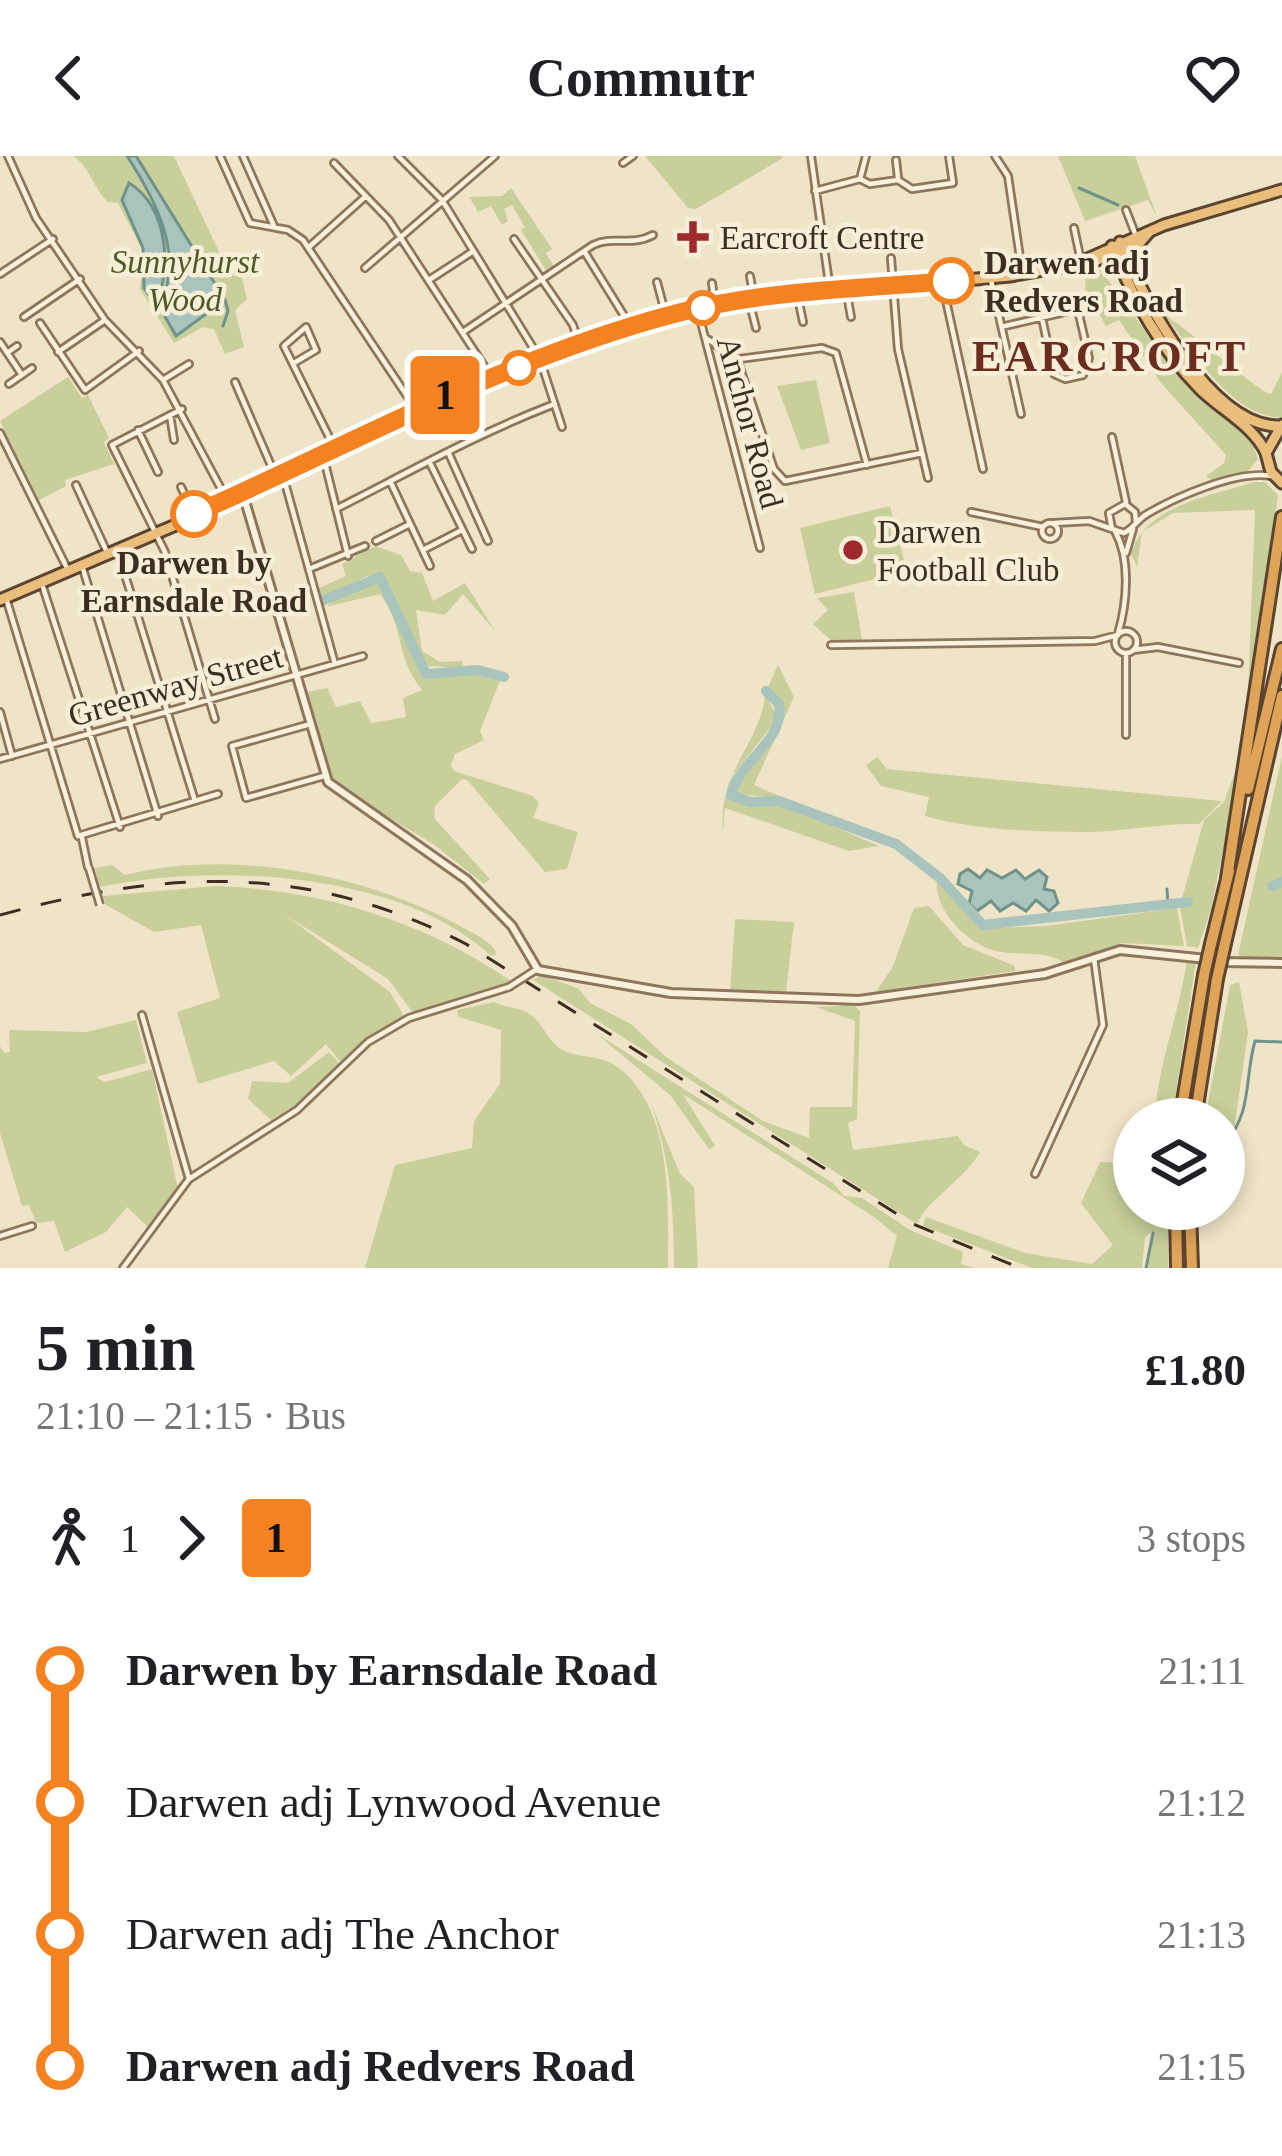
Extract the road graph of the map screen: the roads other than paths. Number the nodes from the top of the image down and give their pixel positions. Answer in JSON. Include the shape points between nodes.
{"nodes":[{"id":1,"x":220,"y":156,"type":"edge"},
{"id":2,"x":243,"y":156,"type":"edge"},
{"id":3,"x":398,"y":156,"type":"edge"},
{"id":4,"x":495,"y":156,"type":"edge"},
{"id":5,"x":811,"y":156,"type":"edge"},
{"id":6,"x":866,"y":156,"type":"edge"},
{"id":7,"x":949,"y":156,"type":"edge"},
{"id":8,"x":995,"y":156,"type":"edge"},
{"id":9,"x":8,"y":157,"type":"edge"},
{"id":10,"x":896,"y":160,"type":"dead end"},
{"id":11,"x":0,"y":162,"type":"edge"},
{"id":12,"x":334,"y":164,"type":"dead end"},
{"id":13,"x":860,"y":178,"type":"junction"},
{"id":14,"x":898,"y":180,"type":"junction"},
{"id":15,"x":1282,"y":190,"type":"edge"},
{"id":16,"x":815,"y":191,"type":"junction"},
{"id":17,"x":366,"y":196,"type":"junction"},
{"id":18,"x":442,"y":200,"type":"junction"},
{"id":19,"x":1126,"y":210,"type":"dead end"},
{"id":20,"x":274,"y":226,"type":"junction"},
{"id":21,"x":1074,"y":228,"type":"dead end"},
{"id":22,"x":1149,"y":232,"type":"junction"},
{"id":23,"x":653,"y":235,"type":"dead end"},
{"id":24,"x":1136,"y":236,"type":"junction"},
{"id":25,"x":400,"y":237,"type":"junction"},
{"id":26,"x":53,"y":239,"type":"junction"},
{"id":27,"x":514,"y":239,"type":"dead end"},
{"id":28,"x":636,"y":245,"type":"junction"},
{"id":29,"x":309,"y":248,"type":"junction"},
{"id":30,"x":1122,"y":249,"type":"junction"},
{"id":31,"x":584,"y":251,"type":"junction"},
{"id":32,"x":472,"y":252,"type":"junction"},
{"id":33,"x":641,"y":255,"type":"dead end"},
{"id":34,"x":891,"y":258,"type":"dead end"},
{"id":35,"x":1087,"y":261,"type":"junction"},
{"id":36,"x":365,"y":268,"type":"dead end"},
{"id":37,"x":1023,"y":273,"type":"junction"},
{"id":38,"x":0,"y":274,"type":"edge"},
{"id":39,"x":749,"y":276,"type":"dead end"},
{"id":40,"x":990,"y":278,"type":"junction"},
{"id":41,"x":80,"y":279,"type":"junction"},
{"id":42,"x":429,"y":280,"type":"junction"},
{"id":43,"x":542,"y":280,"type":"junction"},
{"id":44,"x":657,"y":282,"type":"dead end"},
{"id":45,"x":942,"y":282,"type":"junction"},
{"id":46,"x":1125,"y":282,"type":"junction"},
{"id":47,"x":712,"y":283,"type":"dead end"},
{"id":48,"x":894,"y":286,"type":"junction"},
{"id":49,"x":845,"y":288,"type":"junction"},
{"id":50,"x":830,"y":290,"type":"junction"},
{"id":51,"x":797,"y":292,"type":"junction"},
{"id":52,"x":751,"y":299,"type":"junction"},
{"id":53,"x":505,"y":305,"type":"junction"},
{"id":54,"x":716,"y":305,"type":"junction"},
{"id":55,"x":1087,"y":307,"type":"dead end"},
{"id":56,"x":698,"y":309,"type":"junction"},
{"id":57,"x":1078,"y":310,"type":"junction"},
{"id":58,"x":666,"y":316,"type":"junction"},
{"id":59,"x":24,"y":317,"type":"dead end"},
{"id":60,"x":851,"y":317,"type":"dead end"},
{"id":61,"x":1042,"y":318,"type":"junction"},
{"id":62,"x":106,"y":320,"type":"junction"},
{"id":63,"x":802,"y":322,"type":"dead end"},
{"id":64,"x":40,"y":323,"type":"dead end"},
{"id":65,"x":631,"y":327,"type":"junction"},
{"id":66,"x":1002,"y":327,"type":"junction"},
{"id":67,"x":755,"y":328,"type":"dead end"},
{"id":68,"x":463,"y":332,"type":"junction"},
{"id":69,"x":706,"y":338,"type":"junction"},
{"id":70,"x":0,"y":342,"type":"edge"},
{"id":71,"x":579,"y":344,"type":"junction"},
{"id":72,"x":17,"y":346,"type":"dead end"},
{"id":73,"x":139,"y":351,"type":"junction"},
{"id":74,"x":58,"y":352,"type":"junction"},
{"id":75,"x":7,"y":353,"type":"junction"},
{"id":76,"x":541,"y":359,"type":"junction"},
{"id":77,"x":737,"y":359,"type":"junction"},
{"id":78,"x":294,"y":363,"type":"junction"},
{"id":79,"x":190,"y":364,"type":"dead end"},
{"id":80,"x":32,"y":368,"type":"dead end"},
{"id":81,"x":22,"y":375,"type":"junction"},
{"id":82,"x":492,"y":378,"type":"junction"},
{"id":83,"x":163,"y":380,"type":"junction"},
{"id":84,"x":236,"y":382,"type":"dead end"},
{"id":85,"x":9,"y":384,"type":"dead end"},
{"id":86,"x":553,"y":405,"type":"junction"},
{"id":87,"x":415,"y":407,"type":"junction"},
{"id":88,"x":182,"y":410,"type":"junction"},
{"id":89,"x":170,"y":415,"type":"junction"},
{"id":90,"x":1022,"y":415,"type":"dead end"},
{"id":91,"x":1281,"y":425,"type":"edge"},
{"id":92,"x":562,"y":427,"type":"dead end"},
{"id":93,"x":138,"y":430,"type":"junction"},
{"id":94,"x":0,"y":433,"type":"edge"},
{"id":95,"x":1112,"y":437,"type":"dead end"},
{"id":96,"x":174,"y":440,"type":"dead end"},
{"id":97,"x":334,"y":447,"type":"junction"},
{"id":98,"x":922,"y":452,"type":"junction"},
{"id":99,"x":322,"y":454,"type":"junction"},
{"id":100,"x":449,"y":454,"type":"junction"},
{"id":101,"x":1266,"y":456,"type":"junction"},
{"id":102,"x":430,"y":463,"type":"junction"},
{"id":103,"x":867,"y":465,"type":"junction"},
{"id":104,"x":983,"y":470,"type":"dead end"},
{"id":105,"x":158,"y":472,"type":"dead end"},
{"id":106,"x":1255,"y":474,"type":"junction"},
{"id":107,"x":276,"y":477,"type":"junction"},
{"id":108,"x":928,"y":478,"type":"dead end"},
{"id":109,"x":391,"y":481,"type":"junction"},
{"id":110,"x":1118,"y":481,"type":"junction"},
{"id":111,"x":1280,"y":484,"type":"edge"},
{"id":112,"x":76,"y":485,"type":"dead end"},
{"id":113,"x":181,"y":488,"type":"dead end"},
{"id":114,"x":248,"y":490,"type":"junction"},
{"id":115,"x":227,"y":500,"type":"junction"},
{"id":116,"x":1131,"y":507,"type":"junction"},
{"id":117,"x":336,"y":509,"type":"junction"},
{"id":118,"x":971,"y":512,"type":"dead end"},
{"id":119,"x":1150,"y":512,"type":"junction"},
{"id":120,"x":1109,"y":513,"type":"junction"},
{"id":121,"x":194,"y":514,"type":"junction"},
{"id":122,"x":1282,"y":517,"type":"edge"},
{"id":123,"x":1090,"y":521,"type":"junction"},
{"id":124,"x":1072,"y":522,"type":"junction"},
{"id":125,"x":1054,"y":523,"type":"junction"},
{"id":126,"x":410,"y":524,"type":"junction"},
{"id":127,"x":1136,"y":524,"type":"junction"},
{"id":128,"x":1043,"y":527,"type":"junction"},
{"id":129,"x":153,"y":530,"type":"junction"},
{"id":130,"x":462,"y":530,"type":"junction"},
{"id":131,"x":1114,"y":530,"type":"junction"},
{"id":132,"x":1058,"y":532,"type":"junction"},
{"id":133,"x":376,"y":541,"type":"dead end"},
{"id":134,"x":488,"y":541,"type":"dead end"},
{"id":135,"x":365,"y":546,"type":"dead end"},
{"id":136,"x":760,"y":548,"type":"dead end"},
{"id":137,"x":111,"y":549,"type":"junction"},
{"id":138,"x":472,"y":549,"type":"dead end"},
{"id":139,"x":422,"y":550,"type":"junction"},
{"id":140,"x":348,"y":556,"type":"junction"},
{"id":141,"x":1124,"y":558,"type":"junction"},
{"id":142,"x":81,"y":562,"type":"junction"},
{"id":143,"x":430,"y":566,"type":"dead end"},
{"id":144,"x":67,"y":569,"type":"junction"},
{"id":145,"x":309,"y":569,"type":"junction"},
{"id":146,"x":41,"y":581,"type":"junction"},
{"id":147,"x":3,"y":599,"type":"edge"},
{"id":148,"x":1125,"y":610,"type":"junction"},
{"id":149,"x":1118,"y":634,"type":"junction"},
{"id":150,"x":1134,"y":634,"type":"junction"},
{"id":151,"x":1095,"y":640,"type":"junction"},
{"id":152,"x":831,"y":645,"type":"dead end"},
{"id":153,"x":1158,"y":647,"type":"junction"},
{"id":154,"x":1282,"y":649,"type":"edge"},
{"id":155,"x":1126,"y":651,"type":"junction"},
{"id":156,"x":363,"y":656,"type":"dead end"},
{"id":157,"x":1240,"y":663,"type":"dead end"},
{"id":158,"x":335,"y":664,"type":"junction"},
{"id":159,"x":293,"y":676,"type":"junction"},
{"id":160,"x":1282,"y":696,"type":"edge"},
{"id":161,"x":209,"y":698,"type":"junction"},
{"id":162,"x":166,"y":709,"type":"junction"},
{"id":163,"x":0,"y":712,"type":"edge"},
{"id":164,"x":215,"y":719,"type":"dead end"},
{"id":165,"x":1282,"y":719,"type":"edge"},
{"id":166,"x":130,"y":721,"type":"junction"},
{"id":167,"x":307,"y":725,"type":"junction"},
{"id":168,"x":90,"y":733,"type":"junction"},
{"id":169,"x":1126,"y":734,"type":"dead end"},
{"id":170,"x":52,"y":744,"type":"junction"},
{"id":171,"x":12,"y":756,"type":"junction"},
{"id":172,"x":0,"y":759,"type":"edge"},
{"id":173,"x":324,"y":776,"type":"junction"},
{"id":174,"x":1263,"y":777,"type":"junction"},
{"id":175,"x":218,"y":794,"type":"dead end"},
{"id":176,"x":195,"y":801,"type":"junction"},
{"id":177,"x":158,"y":816,"type":"junction"},
{"id":178,"x":120,"y":827,"type":"junction"},
{"id":179,"x":81,"y":837,"type":"junction"},
{"id":180,"x":1227,"y":878,"type":"junction"},
{"id":181,"x":100,"y":905,"type":"dead end"},
{"id":182,"x":1217,"y":946,"type":"junction"},
{"id":183,"x":1094,"y":958,"type":"junction"},
{"id":184,"x":1282,"y":963,"type":"edge"},
{"id":185,"x":536,"y":970,"type":"junction"},
{"id":186,"x":142,"y":1015,"type":"dead end"},
{"id":187,"x":1184,"y":1098,"type":"edge"},
{"id":188,"x":1198,"y":1098,"type":"edge"},
{"id":189,"x":1035,"y":1174,"type":"dead end"},
{"id":190,"x":189,"y":1179,"type":"junction"},
{"id":191,"x":32,"y":1226,"type":"dead end"},
{"id":192,"x":1176,"y":1230,"type":"edge"},
{"id":193,"x":1191,"y":1230,"type":"edge"},
{"id":194,"x":0,"y":1236,"type":"edge"},
{"id":195,"x":123,"y":1268,"type":"edge"},
{"id":196,"x":1177,"y":1268,"type":"edge"},
{"id":197,"x":1192,"y":1268,"type":"edge"}],
"edges":[{"from":1,"to":20,"type":"street","via":[[250,223]]},
{"from":2,"to":20,"type":"street"},
{"from":3,"to":18,"type":"street"},
{"from":4,"to":18,"type":"street"},
{"from":5,"to":16,"type":"street"},
{"from":6,"to":13,"type":"street"},
{"from":7,"to":14,"type":"street","via":[[953,183],[912,189]]},
{"from":8,"to":37,"type":"street","via":[[1008,176]]},
{"from":9,"to":11,"type":"street"},
{"from":9,"to":26,"type":"street"},
{"from":10,"to":14,"type":"street"},
{"from":12,"to":17,"type":"street"},
{"from":13,"to":14,"type":"street"},
{"from":13,"to":16,"type":"street"},
{"from":15,"to":22,"type":"highway"},
{"from":16,"to":50,"type":"street"},
{"from":17,"to":25,"type":"street"},
{"from":17,"to":29,"type":"street"},
{"from":18,"to":25,"type":"street"},
{"from":18,"to":32,"type":"street"},
{"from":19,"to":24,"type":"street"},
{"from":20,"to":29,"type":"street"},
{"from":21,"to":35,"type":"street"},
{"from":22,"to":24,"type":"highway"},
{"from":22,"to":30,"type":"highway"},
{"from":23,"to":28,"type":"street"},
{"from":24,"to":30,"type":"highway"},
{"from":25,"to":36,"type":"street"},
{"from":25,"to":42,"type":"street"},
{"from":26,"to":38,"type":"street"},
{"from":26,"to":41,"type":"street"},
{"from":27,"to":43,"type":"street"},
{"from":28,"to":31,"type":"street","via":[[604,240]]},
{"from":28,"to":33,"type":"street"},
{"from":29,"to":87,"type":"street"},
{"from":30,"to":35,"type":"highway"},
{"from":30,"to":46,"type":"highway"},
{"from":30,"to":91,"type":"highway","via":[[1191,365],[1252,420]]},
{"from":31,"to":43,"type":"street"},
{"from":31,"to":65,"type":"street"},
{"from":32,"to":42,"type":"street"},
{"from":32,"to":53,"type":"street"},
{"from":34,"to":48,"type":"street"},
{"from":35,"to":37,"type":"highway"},
{"from":35,"to":46,"type":"highway","via":[[1111,267]]},
{"from":37,"to":40,"type":"highway"},
{"from":39,"to":52,"type":"street"},
{"from":40,"to":45,"type":"highway"},
{"from":40,"to":66,"type":"street"},
{"from":41,"to":59,"type":"street"},
{"from":41,"to":62,"type":"street"},
{"from":42,"to":68,"type":"street"},
{"from":43,"to":53,"type":"street"},
{"from":43,"to":71,"type":"street"},
{"from":44,"to":58,"type":"street"},
{"from":45,"to":48,"type":"highway"},
{"from":45,"to":104,"type":"street"},
{"from":46,"to":101,"type":"highway","via":[[1174,360],[1258,437]]},
{"from":47,"to":54,"type":"street"},
{"from":48,"to":49,"type":"highway"},
{"from":48,"to":98,"type":"street","via":[[898,349]]},
{"from":49,"to":50,"type":"highway"},
{"from":49,"to":60,"type":"street"},
{"from":50,"to":51,"type":"highway"},
{"from":51,"to":52,"type":"highway"},
{"from":51,"to":63,"type":"street"},
{"from":52,"to":54,"type":"highway"},
{"from":52,"to":67,"type":"street"},
{"from":53,"to":68,"type":"street"},
{"from":53,"to":76,"type":"street"},
{"from":54,"to":56,"type":"highway"},
{"from":55,"to":57,"type":"street"},
{"from":56,"to":58,"type":"highway"},
{"from":56,"to":69,"type":"street","name":"Anchor Road"},
{"from":57,"to":61,"type":"street"},
{"from":57,"to":61,"type":"street","via":[[1089,358],[1083,374],[1065,379],[1054,374]]},
{"from":58,"to":65,"type":"highway"},
{"from":61,"to":66,"type":"street"},
{"from":62,"to":73,"type":"street"},
{"from":62,"to":74,"type":"street"},
{"from":64,"to":74,"type":"street"},
{"from":65,"to":71,"type":"highway"},
{"from":66,"to":90,"type":"street"},
{"from":68,"to":82,"type":"street"},
{"from":69,"to":77,"type":"street"},
{"from":69,"to":136,"type":"street","name":"Anchor Road"},
{"from":70,"to":75,"type":"street"},
{"from":71,"to":76,"type":"highway"},
{"from":72,"to":75,"type":"street"},
{"from":73,"to":74,"type":"street","via":[[85,390]]},
{"from":73,"to":83,"type":"street"},
{"from":75,"to":81,"type":"street"},
{"from":76,"to":82,"type":"highway"},
{"from":76,"to":86,"type":"street"},
{"from":77,"to":103,"type":"street","via":[[779,477],[794,483]]},
{"from":77,"to":103,"type":"street","via":[[836,353]]},
{"from":78,"to":78,"type":"street","via":[[316,350],[306,327],[284,343]]},
{"from":78,"to":97,"type":"street"},
{"from":79,"to":83,"type":"street"},
{"from":80,"to":81,"type":"street"},
{"from":81,"to":85,"type":"street"},
{"from":82,"to":87,"type":"highway"},
{"from":83,"to":88,"type":"street"},
{"from":84,"to":107,"type":"street"},
{"from":86,"to":92,"type":"street"},
{"from":86,"to":100,"type":"street","via":[[468,437]]},
{"from":87,"to":97,"type":"highway"},
{"from":88,"to":89,"type":"street"},
{"from":88,"to":115,"type":"street"},
{"from":89,"to":93,"type":"street"},
{"from":89,"to":96,"type":"street"},
{"from":91,"to":101,"type":"highway"},
{"from":93,"to":105,"type":"street"},
{"from":93,"to":129,"type":"street","via":[[112,445]]},
{"from":94,"to":144,"type":"street"},
{"from":95,"to":110,"type":"street"},
{"from":97,"to":99,"type":"highway"},
{"from":98,"to":103,"type":"street"},
{"from":98,"to":108,"type":"street"},
{"from":99,"to":107,"type":"highway"},
{"from":99,"to":117,"type":"street"},
{"from":100,"to":102,"type":"street"},
{"from":100,"to":134,"type":"street"},
{"from":101,"to":106,"type":"street"},
{"from":101,"to":111,"type":"highway"},
{"from":102,"to":109,"type":"street"},
{"from":102,"to":130,"type":"street"},
{"from":106,"to":111,"type":"street"},
{"from":106,"to":119,"type":"street"},
{"from":107,"to":114,"type":"highway"},
{"from":107,"to":145,"type":"street"},
{"from":109,"to":117,"type":"street"},
{"from":109,"to":126,"type":"street"},
{"from":110,"to":116,"type":"street"},
{"from":110,"to":120,"type":"street"},
{"from":112,"to":137,"type":"street"},
{"from":113,"to":121,"type":"street"},
{"from":114,"to":115,"type":"highway"},
{"from":114,"to":159,"type":"street"},
{"from":115,"to":121,"type":"highway"},
{"from":116,"to":119,"type":"street"},
{"from":116,"to":120,"type":"street"},
{"from":116,"to":127,"type":"street"},
{"from":117,"to":140,"type":"street"},
{"from":118,"to":128,"type":"street"},
{"from":119,"to":127,"type":"street"},
{"from":120,"to":123,"type":"street"},
{"from":120,"to":131,"type":"street"},
{"from":121,"to":129,"type":"highway"},
{"from":122,"to":180,"type":"highway"},
{"from":123,"to":124,"type":"street"},
{"from":123,"to":131,"type":"street"},
{"from":124,"to":125,"type":"street"},
{"from":124,"to":132,"type":"street"},
{"from":125,"to":128,"type":"street"},
{"from":125,"to":132,"type":"street"},
{"from":126,"to":133,"type":"street"},
{"from":126,"to":139,"type":"street"},
{"from":127,"to":131,"type":"street"},
{"from":127,"to":141,"type":"street"},
{"from":128,"to":132,"type":"street","via":[[1046,538]]},
{"from":129,"to":137,"type":"highway"},
{"from":129,"to":161,"type":"street"},
{"from":130,"to":138,"type":"street"},
{"from":130,"to":139,"type":"street"},
{"from":131,"to":141,"type":"street"},
{"from":135,"to":140,"type":"street"},
{"from":137,"to":142,"type":"highway"},
{"from":137,"to":162,"type":"street"},
{"from":139,"to":143,"type":"street"},
{"from":140,"to":145,"type":"street"},
{"from":141,"to":148,"type":"street"},
{"from":142,"to":144,"type":"highway"},
{"from":142,"to":166,"type":"street"},
{"from":144,"to":146,"type":"highway"},
{"from":145,"to":158,"type":"street"},
{"from":146,"to":147,"type":"highway"},
{"from":146,"to":168,"type":"street"},
{"from":147,"to":170,"type":"street"},
{"from":148,"to":149,"type":"street"},
{"from":148,"to":150,"type":"street"},
{"from":149,"to":150,"type":"street"},
{"from":149,"to":151,"type":"street"},
{"from":149,"to":155,"type":"street"},
{"from":150,"to":153,"type":"street"},
{"from":150,"to":155,"type":"street"},
{"from":151,"to":152,"type":"street"},
{"from":151,"to":155,"type":"street"},
{"from":153,"to":155,"type":"street"},
{"from":153,"to":157,"type":"street"},
{"from":154,"to":180,"type":"highway"},
{"from":155,"to":169,"type":"street"},
{"from":156,"to":158,"type":"street","name":"Greenway Street"},
{"from":158,"to":159,"type":"street","name":"Greenway Street"},
{"from":159,"to":161,"type":"street","name":"Greenway Street"},
{"from":159,"to":167,"type":"street"},
{"from":160,"to":174,"type":"highway"},
{"from":161,"to":162,"type":"street","name":"Greenway Street"},
{"from":161,"to":164,"type":"street"},
{"from":162,"to":166,"type":"street","name":"Greenway Street"},
{"from":162,"to":176,"type":"street"},
{"from":163,"to":171,"type":"street"},
{"from":165,"to":174,"type":"highway"},
{"from":166,"to":168,"type":"street","name":"Greenway Street"},
{"from":166,"to":177,"type":"street"},
{"from":167,"to":173,"type":"street"},
{"from":167,"to":173,"type":"street","via":[[232,746],[246,798]]},
{"from":168,"to":170,"type":"street","name":"Greenway Street"},
{"from":168,"to":178,"type":"street"},
{"from":170,"to":171,"type":"street","name":"Greenway Street"},
{"from":170,"to":179,"type":"street"},
{"from":171,"to":172,"type":"street","name":"Greenway Street"},
{"from":173,"to":185,"type":"street","via":[[341,796],[467,880],[512,926]]},
{"from":174,"to":182,"type":"highway"},
{"from":175,"to":176,"type":"street"},
{"from":176,"to":177,"type":"street"},
{"from":177,"to":178,"type":"street"},
{"from":178,"to":179,"type":"street"},
{"from":179,"to":181,"type":"street","bridge":true},
{"from":180,"to":182,"type":"highway"},
{"from":182,"to":187,"type":"highway","bridge":true,"via":[[1204,975]]},
{"from":182,"to":188,"type":"highway","bridge":true},
{"from":183,"to":184,"type":"street","via":[[1149,949],[1233,965]]},
{"from":183,"to":185,"type":"street","via":[[1045,974],[859,1000],[670,993]]},
{"from":183,"to":189,"type":"street","via":[[1103,1025]]},
{"from":185,"to":190,"type":"street","bridge":true,"via":[[509,988],[386,1029],[297,1109]]},
{"from":186,"to":190,"type":"street"},
{"from":190,"to":195,"type":"street"},
{"from":191,"to":194,"type":"street"},
{"from":192,"to":196,"type":"highway"},
{"from":193,"to":197,"type":"highway"}]}
